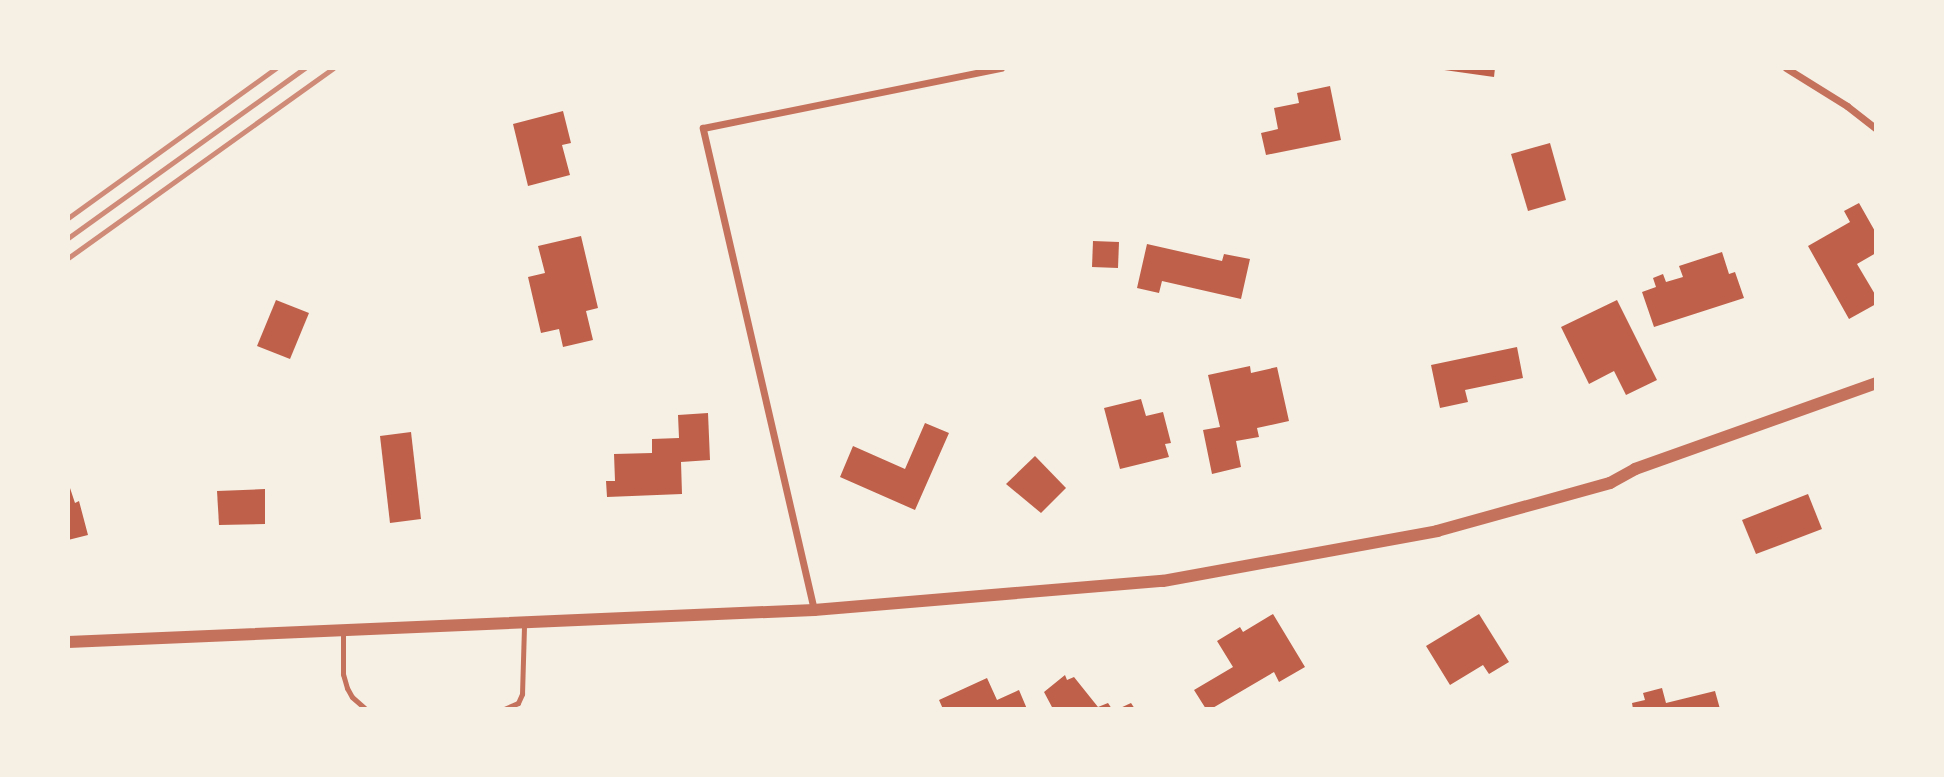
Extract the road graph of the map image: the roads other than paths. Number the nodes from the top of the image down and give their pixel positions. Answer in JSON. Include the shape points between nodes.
{"nodes":[{"id":1,"x":1001,"y":68,"type":"edge"},
{"id":2,"x":1786,"y":68,"type":"edge"},
{"id":3,"x":1876,"y":129,"type":"edge"},
{"id":4,"x":1876,"y":383,"type":"edge"},
{"id":5,"x":814,"y":610,"type":"junction"},
{"id":6,"x":524,"y":621,"type":"junction"},
{"id":7,"x":343,"y":629,"type":"junction"},
{"id":8,"x":68,"y":642,"type":"edge"},
{"id":9,"x":366,"y":709,"type":"edge"},
{"id":10,"x":504,"y":709,"type":"edge"}],
"edges":[{"from":1,"to":5,"type":"street","via":[[703,128]]},
{"from":2,"to":3,"type":"street"},
{"from":4,"to":5,"type":"street","via":[[1636,469],[1610,483],[1437,531],[1163,581]]},
{"from":5,"to":6,"type":"street"},
{"from":6,"to":7,"type":"street"},
{"from":6,"to":10,"type":"lane","via":[[523,694],[518,703]]},
{"from":7,"to":8,"type":"street"},
{"from":7,"to":9,"type":"lane","via":[[347,688]]}]}
